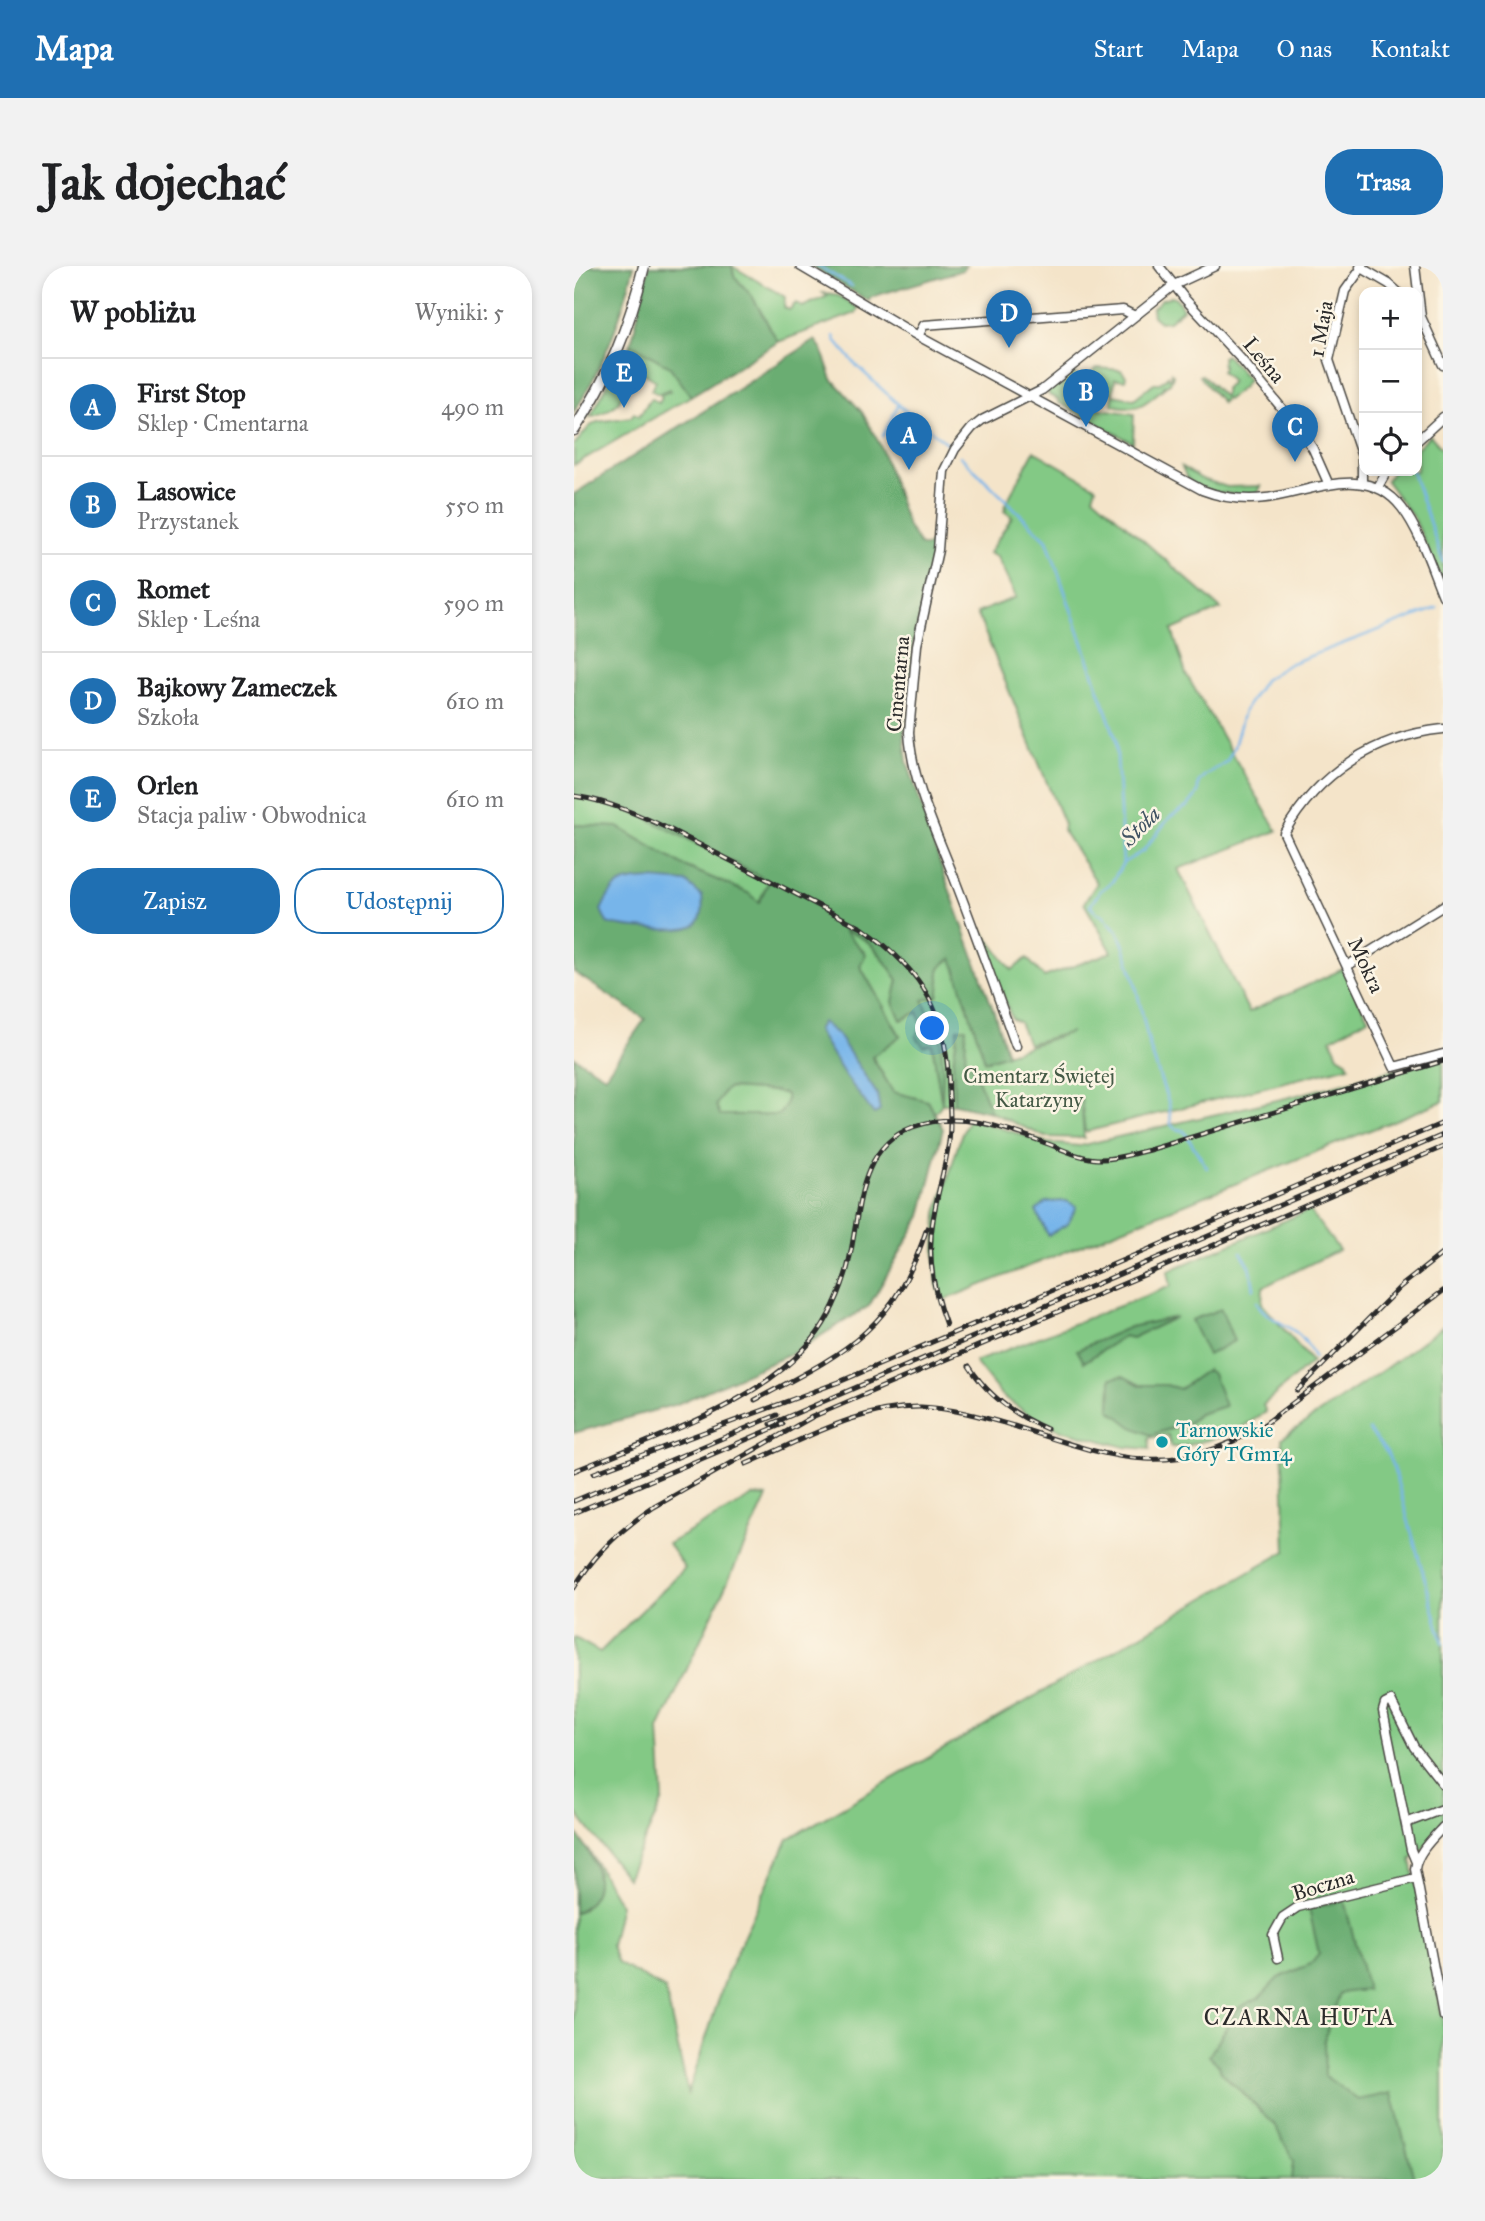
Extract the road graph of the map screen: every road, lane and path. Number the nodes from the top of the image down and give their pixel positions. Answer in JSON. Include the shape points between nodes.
{"nodes":[{"id":1,"x":644,"y":266,"type":"edge"},
{"id":2,"x":800,"y":266,"type":"edge"},
{"id":3,"x":1159,"y":266,"type":"edge"},
{"id":4,"x":1215,"y":266,"type":"edge"},
{"id":5,"x":1415,"y":266,"type":"edge"},
{"id":6,"x":1361,"y":267,"type":"edge"},
{"id":7,"x":1174,"y":285,"type":"junction"},
{"id":8,"x":1392,"y":287,"type":"edge"},
{"id":9,"x":1417,"y":287,"type":"edge"},
{"id":10,"x":1135,"y":316,"type":"junction"},
{"id":11,"x":1422,"y":320,"type":"edge"},
{"id":12,"x":918,"y":336,"type":"junction"},
{"id":13,"x":1443,"y":365,"type":"edge"},
{"id":14,"x":1031,"y":397,"type":"junction"},
{"id":15,"x":1443,"y":417,"type":"edge"},
{"id":16,"x":574,"y":430,"type":"edge"},
{"id":17,"x":1422,"y":436,"type":"edge"},
{"id":18,"x":1384,"y":476,"type":"edge"},
{"id":19,"x":1362,"y":482,"type":"junction"},
{"id":20,"x":1329,"y":485,"type":"junction"},
{"id":21,"x":1378,"y":487,"type":"junction"},
{"id":22,"x":1443,"y":596,"type":"edge"},
{"id":23,"x":1443,"y":729,"type":"edge"},
{"id":24,"x":1443,"y":906,"type":"edge"},
{"id":25,"x":1347,"y":966,"type":"junction"},
{"id":26,"x":1016,"y":1046,"type":"dead end"},
{"id":27,"x":1443,"y":1054,"type":"edge"},
{"id":28,"x":1443,"y":1784,"type":"edge"},
{"id":29,"x":1443,"y":1809,"type":"edge"},
{"id":30,"x":1406,"y":1823,"type":"junction"},
{"id":31,"x":1443,"y":1827,"type":"edge"},
{"id":32,"x":1416,"y":1862,"type":"junction"},
{"id":33,"x":1416,"y":1878,"type":"junction"},
{"id":34,"x":1278,"y":1958,"type":"dead end"},
{"id":35,"x":1443,"y":2015,"type":"edge"}],
"edges":[{"from":1,"to":16,"type":"main road","via":[[612,365]]},
{"from":2,"to":12,"type":"street"},
{"from":3,"to":7,"type":"street","name":"Leśna"},
{"from":4,"to":7,"type":"street","name":"Cmentarna"},
{"from":5,"to":9,"type":"street"},
{"from":6,"to":8,"type":"street"},
{"from":6,"to":19,"type":"street","name":"1 Maja","via":[[1345,291],[1329,360],[1362,457]]},
{"from":7,"to":10,"type":"street","name":"Cmentarna"},
{"from":7,"to":20,"type":"street","name":"Leśna","via":[[1304,435]]},
{"from":10,"to":12,"type":"street","via":[[1124,310],[924,325]]},
{"from":10,"to":14,"type":"street","name":"Cmentarna"},
{"from":11,"to":13,"type":"street"},
{"from":12,"to":14,"type":"street"},
{"from":14,"to":20,"type":"street","via":[[1215,495],[1248,500]]},
{"from":14,"to":26,"type":"street","name":"Cmentarna","via":[[972,428],[944,471],[938,550],[916,645],[909,733],[913,764],[932,823]]},
{"from":15,"to":17,"type":"street"},
{"from":18,"to":21,"type":"street"},
{"from":19,"to":20,"type":"street"},
{"from":19,"to":21,"type":"street"},
{"from":21,"to":22,"type":"street","via":[[1409,518]]},
{"from":23,"to":25,"type":"street","name":"Mokra","via":[[1399,737],[1359,755],[1321,784],[1284,833]]},
{"from":24,"to":25,"type":"street"},
{"from":25,"to":27,"type":"street","name":"Mokra","via":[[1394,1067]]},
{"from":28,"to":30,"type":"street","via":[[1414,1747],[1391,1701],[1385,1704]]},
{"from":29,"to":30,"type":"street"},
{"from":30,"to":32,"type":"street"},
{"from":31,"to":32,"type":"street"},
{"from":32,"to":33,"type":"street"},
{"from":33,"to":34,"type":"street","name":"Boczna","via":[[1298,1907],[1283,1917],[1273,1934]]},
{"from":33,"to":35,"type":"street"}]}
